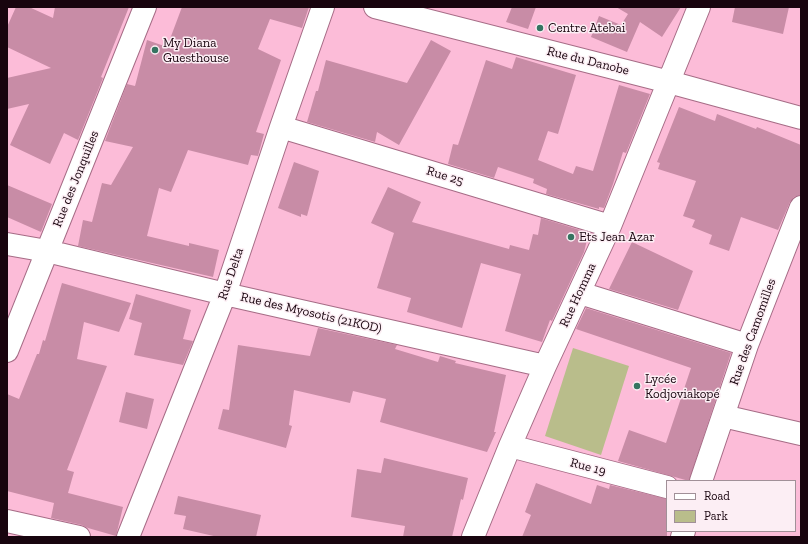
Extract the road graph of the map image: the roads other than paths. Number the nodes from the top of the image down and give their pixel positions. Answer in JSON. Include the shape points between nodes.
{"nodes":[{"id":1,"x":145,"y":7,"type":"edge"},
{"id":2,"x":323,"y":7,"type":"edge"},
{"id":3,"x":375,"y":7,"type":"edge"},
{"id":4,"x":699,"y":7,"type":"edge"},
{"id":5,"x":669,"y":82,"type":"junction"},
{"id":6,"x":801,"y":118,"type":"edge"},
{"id":7,"x":281,"y":127,"type":"junction"},
{"id":8,"x":801,"y":207,"type":"edge"},
{"id":9,"x":610,"y":226,"type":"junction"},
{"id":10,"x":7,"y":244,"type":"edge"},
{"id":11,"x":47,"y":251,"type":"junction"},
{"id":12,"x":580,"y":293,"type":"junction"},
{"id":13,"x":225,"y":294,"type":"junction"},
{"id":14,"x":746,"y":345,"type":"junction"},
{"id":15,"x":7,"y":350,"type":"edge"},
{"id":16,"x":545,"y":366,"type":"junction"},
{"id":17,"x":723,"y":416,"type":"junction"},
{"id":18,"x":801,"y":434,"type":"edge"},
{"id":19,"x":510,"y":446,"type":"junction"},
{"id":20,"x":701,"y":480,"type":"edge"},
{"id":21,"x":666,"y":487,"type":"edge"},
{"id":22,"x":7,"y":521,"type":"edge"},
{"id":23,"x":79,"y":537,"type":"edge"},
{"id":24,"x":128,"y":537,"type":"edge"},
{"id":25,"x":473,"y":537,"type":"edge"}],
"edges":[{"from":1,"to":11,"type":"street","name":"Rue des Jonquilles"},
{"from":2,"to":7,"type":"street","name":"Rue Delta"},
{"from":3,"to":5,"type":"street","name":"Rue du Danobe"},
{"from":4,"to":5,"type":"street","name":"Rue Homma"},
{"from":5,"to":6,"type":"street","name":"Rue du Danobe"},
{"from":5,"to":9,"type":"street","name":"Rue Homma"},
{"from":7,"to":9,"type":"street","name":"Rue 25"},
{"from":7,"to":13,"type":"street","name":"Rue Delta"},
{"from":8,"to":14,"type":"street","name":"Rue des Camomilles"},
{"from":9,"to":12,"type":"street","name":"Rue Homma"},
{"from":10,"to":11,"type":"street","name":"Rue des Myosotis (21KOD)"},
{"from":11,"to":13,"type":"street","name":"Rue des Myosotis (21KOD)"},
{"from":11,"to":15,"type":"street","name":"Rue des Jonquilles"},
{"from":12,"to":14,"type":"street"},
{"from":12,"to":16,"type":"street","name":"Rue Homma"},
{"from":13,"to":16,"type":"street","name":"Rue des Myosotis (21KOD)"},
{"from":13,"to":24,"type":"street","name":"Rue Delta"},
{"from":14,"to":17,"type":"street","name":"Rue des Camomilles"},
{"from":16,"to":19,"type":"street","name":"Rue Homma"},
{"from":17,"to":18,"type":"street"},
{"from":17,"to":20,"type":"street","name":"Rue des Camomilles"},
{"from":19,"to":21,"type":"street","name":"Rue 19"},
{"from":19,"to":25,"type":"street","name":"Rue Homma"},
{"from":22,"to":23,"type":"street"}]}
